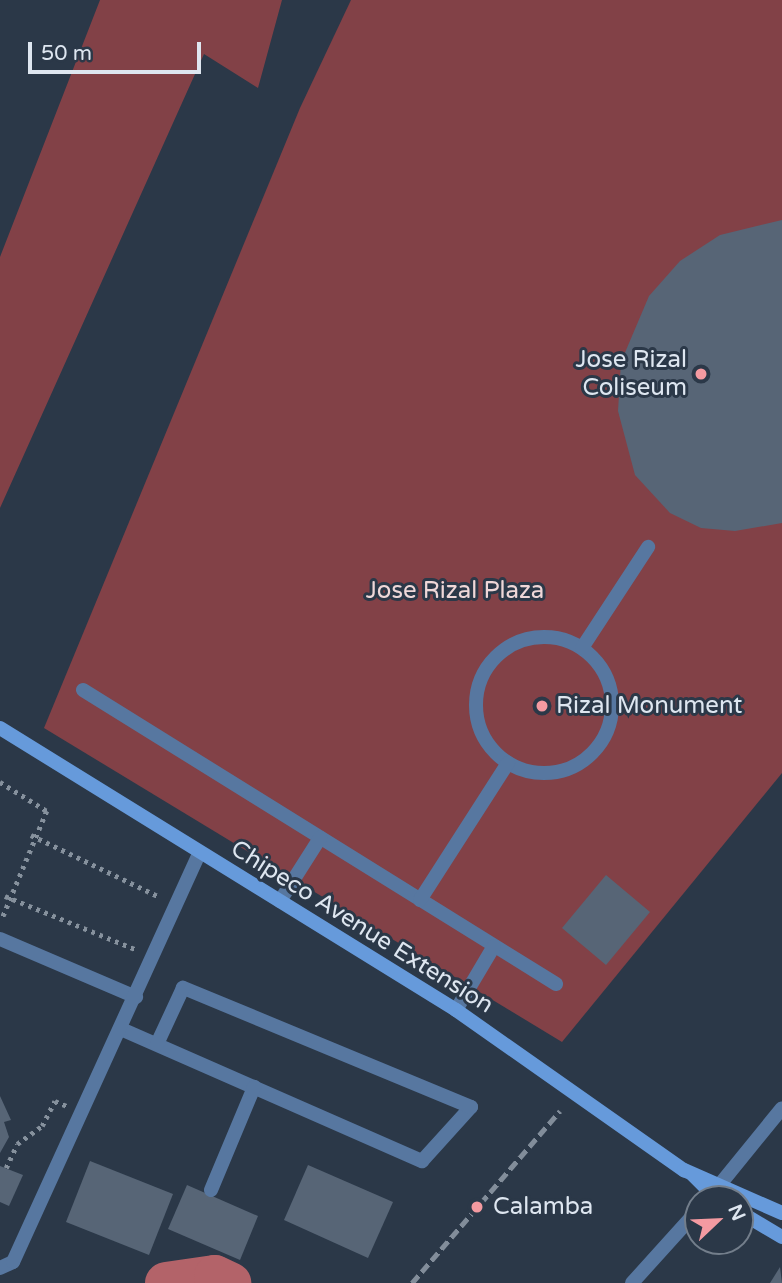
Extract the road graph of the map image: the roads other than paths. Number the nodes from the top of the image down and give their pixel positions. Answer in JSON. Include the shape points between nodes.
{"nodes":[{"id":1,"x":648,"y":548,"type":"dead end"},
{"id":2,"x":582,"y":648,"type":"junction"},
{"id":3,"x":83,"y":690,"type":"dead end"},
{"id":4,"x":0,"y":728,"type":"edge"},
{"id":5,"x":508,"y":763,"type":"junction"},
{"id":6,"x":320,"y":838,"type":"junction"},
{"id":7,"x":199,"y":854,"type":"junction"},
{"id":8,"x":420,"y":900,"type":"junction"},
{"id":9,"x":280,"y":901,"type":"junction"},
{"id":10,"x":0,"y":939,"type":"edge"},
{"id":11,"x":494,"y":946,"type":"junction"},
{"id":12,"x":556,"y":984,"type":"dead end"},
{"id":13,"x":136,"y":997,"type":"junction"},
{"id":14,"x":456,"y":1010,"type":"junction"},
{"id":15,"x":121,"y":1029,"type":"junction"},
{"id":16,"x":157,"y":1044,"type":"junction"},
{"id":17,"x":254,"y":1087,"type":"junction"},
{"id":18,"x":782,"y":1108,"type":"edge"},
{"id":19,"x":693,"y":1175,"type":"junction"},
{"id":20,"x":722,"y":1182,"type":"junction"},
{"id":21,"x":701,"y":1185,"type":"edge"},
{"id":22,"x":720,"y":1185,"type":"edge"},
{"id":23,"x":211,"y":1190,"type":"dead end"},
{"id":24,"x":782,"y":1213,"type":"edge"},
{"id":25,"x":754,"y":1220,"type":"edge"},
{"id":26,"x":684,"y":1225,"type":"edge"},
{"id":27,"x":782,"y":1237,"type":"edge"},
{"id":28,"x":0,"y":1268,"type":"edge"},
{"id":29,"x":632,"y":1283,"type":"edge"}],
"edges":[{"from":1,"to":2,"type":"street"},
{"from":2,"to":5,"type":"street","via":[[610,686],[607,732],[575,766],[530,772]]},
{"from":2,"to":5,"type":"street","via":[[549,638],[514,644],[481,678],[479,725]]},
{"from":3,"to":6,"type":"street"},
{"from":4,"to":7,"type":"main road","name":"Chipeco Avenue Extension"},
{"from":5,"to":8,"type":"street"},
{"from":6,"to":8,"type":"street"},
{"from":6,"to":9,"type":"street"},
{"from":7,"to":9,"type":"main road","name":"Chipeco Avenue Extension"},
{"from":7,"to":13,"type":"street"},
{"from":8,"to":11,"type":"street"},
{"from":9,"to":14,"type":"main road","name":"Chipeco Avenue Extension"},
{"from":10,"to":13,"type":"street"},
{"from":11,"to":12,"type":"street"},
{"from":11,"to":14,"type":"street"},
{"from":13,"to":15,"type":"street"},
{"from":14,"to":19,"type":"main road","name":"Chipeco Avenue Extension"},
{"from":15,"to":16,"type":"street"},
{"from":15,"to":28,"type":"street","via":[[13,1262]]},
{"from":16,"to":17,"type":"street"},
{"from":16,"to":17,"type":"street","via":[[183,988],[471,1107],[422,1161]]},
{"from":17,"to":23,"type":"street"},
{"from":18,"to":20,"type":"street"},
{"from":19,"to":20,"type":"main road","name":"Chipeco Avenue Extension"},
{"from":19,"to":21,"type":"main road","name":"Chipeco Avenue Extension"},
{"from":20,"to":22,"type":"street"},
{"from":20,"to":24,"type":"main road","name":"Chipeco Avenue Extension"},
{"from":25,"to":27,"type":"main road"},
{"from":26,"to":29,"type":"street"}]}
